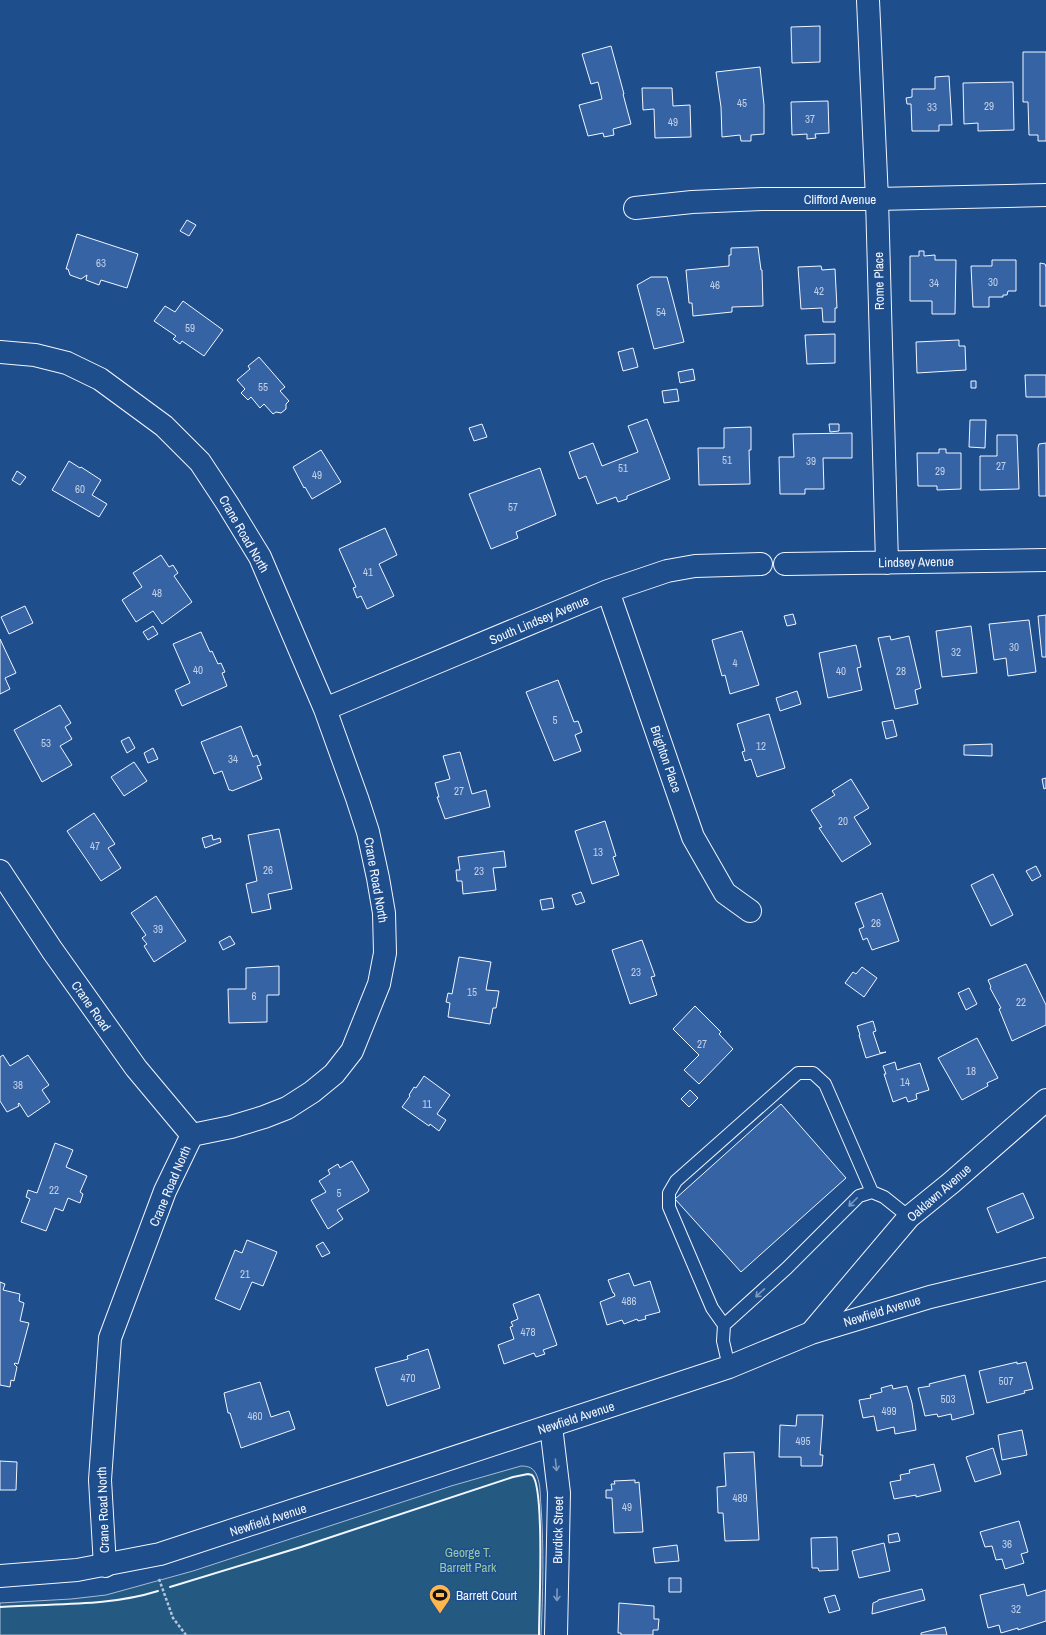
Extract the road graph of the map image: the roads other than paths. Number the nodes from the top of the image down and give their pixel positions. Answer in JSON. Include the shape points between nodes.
{"nodes":[{"id":1,"x":868,"y":0,"type":"edge"},
{"id":2,"x":1046,"y":195,"type":"edge"},
{"id":3,"x":877,"y":199,"type":"junction"},
{"id":4,"x":635,"y":208,"type":"dead end"},
{"id":5,"x":0,"y":352,"type":"edge"},
{"id":6,"x":1046,"y":560,"type":"edge"},
{"id":7,"x":887,"y":563,"type":"junction"},
{"id":8,"x":761,"y":564,"type":"dead end"},
{"id":9,"x":785,"y":564,"type":"dead end"},
{"id":10,"x":608,"y":591,"type":"junction"},
{"id":11,"x":325,"y":709,"type":"junction"},
{"id":12,"x":0,"y":871,"type":"edge"},
{"id":13,"x":750,"y":911,"type":"dead end"},
{"id":14,"x":1046,"y":1100,"type":"edge"},
{"id":15,"x":192,"y":1135,"type":"junction"},
{"id":16,"x":872,"y":1192,"type":"junction"},
{"id":17,"x":909,"y":1217,"type":"junction"},
{"id":18,"x":1046,"y":1271,"type":"edge"},
{"id":19,"x":724,"y":1325,"type":"junction"},
{"id":20,"x":811,"y":1333,"type":"junction"},
{"id":21,"x":729,"y":1367,"type":"junction"},
{"id":22,"x":551,"y":1426,"type":"junction"},
{"id":23,"x":105,"y":1566,"type":"junction"},
{"id":24,"x":0,"y":1576,"type":"edge"},
{"id":25,"x":556,"y":1635,"type":"edge"}],
"edges":[{"from":1,"to":3,"type":"street","name":"Rome Place"},
{"from":2,"to":3,"type":"street","name":"Clifford Avenue"},
{"from":3,"to":4,"type":"street","name":"Clifford Avenue","via":[[762,199]]},
{"from":3,"to":7,"type":"street","name":"Rome Place"},
{"from":5,"to":11,"type":"street","name":"Crane Road North","via":[[35,355],[67,364],[100,379],[164,426],[200,462],[260,557]]},
{"from":6,"to":7,"type":"street","name":"Lindsey Avenue"},
{"from":7,"to":9,"type":"street","name":"Lindsey Avenue"},
{"from":8,"to":10,"type":"street","name":"South Lindsey Avenue","via":[[695,566],[667,571]]},
{"from":10,"to":11,"type":"street","name":"South Lindsey Avenue"},
{"from":10,"to":13,"type":"street","name":"Brighton Place","via":[[693,837],[725,893]]},
{"from":11,"to":15,"type":"street","name":"Crane Road North","via":[[368,832],[378,878],[384,913],[385,953],[379,984],[352,1051],[334,1074],[312,1092],[287,1108],[264,1117]]},
{"from":12,"to":15,"type":"street","name":"Crane Road","via":[[52,950],[136,1068]]},
{"from":14,"to":17,"type":"street","name":"Oaklawn Avenue"},
{"from":15,"to":23,"type":"street","name":"Crane Road North","via":[[165,1191],[110,1338],[100,1480]]},
{"from":16,"to":17,"type":"lane","via":[[884,1196]]},
{"from":16,"to":19,"type":"lane","one_way":true,"via":[[859,1196],[787,1268]]},
{"from":16,"to":19,"type":"lane","via":[[826,1084],[813,1073],[798,1073],[676,1182],[669,1193],[668,1207],[712,1308]]},
{"from":17,"to":20,"type":"street","name":"Oaklawn Avenue"},
{"from":18,"to":20,"type":"street","name":"Newfield Avenue","via":[[930,1296]]},
{"from":19,"to":21,"type":"lane"},
{"from":20,"to":21,"type":"street","name":"Newfield Avenue"},
{"from":21,"to":22,"type":"street","name":"Newfield Avenue"},
{"from":22,"to":23,"type":"street","name":"Newfield Avenue","via":[[198,1543]]},
{"from":22,"to":25,"type":"street","name":"Burdick Street","one_way":true,"via":[[559,1493]]},
{"from":23,"to":24,"type":"street","name":"Newfield Avenue","via":[[44,1574]]}]}
